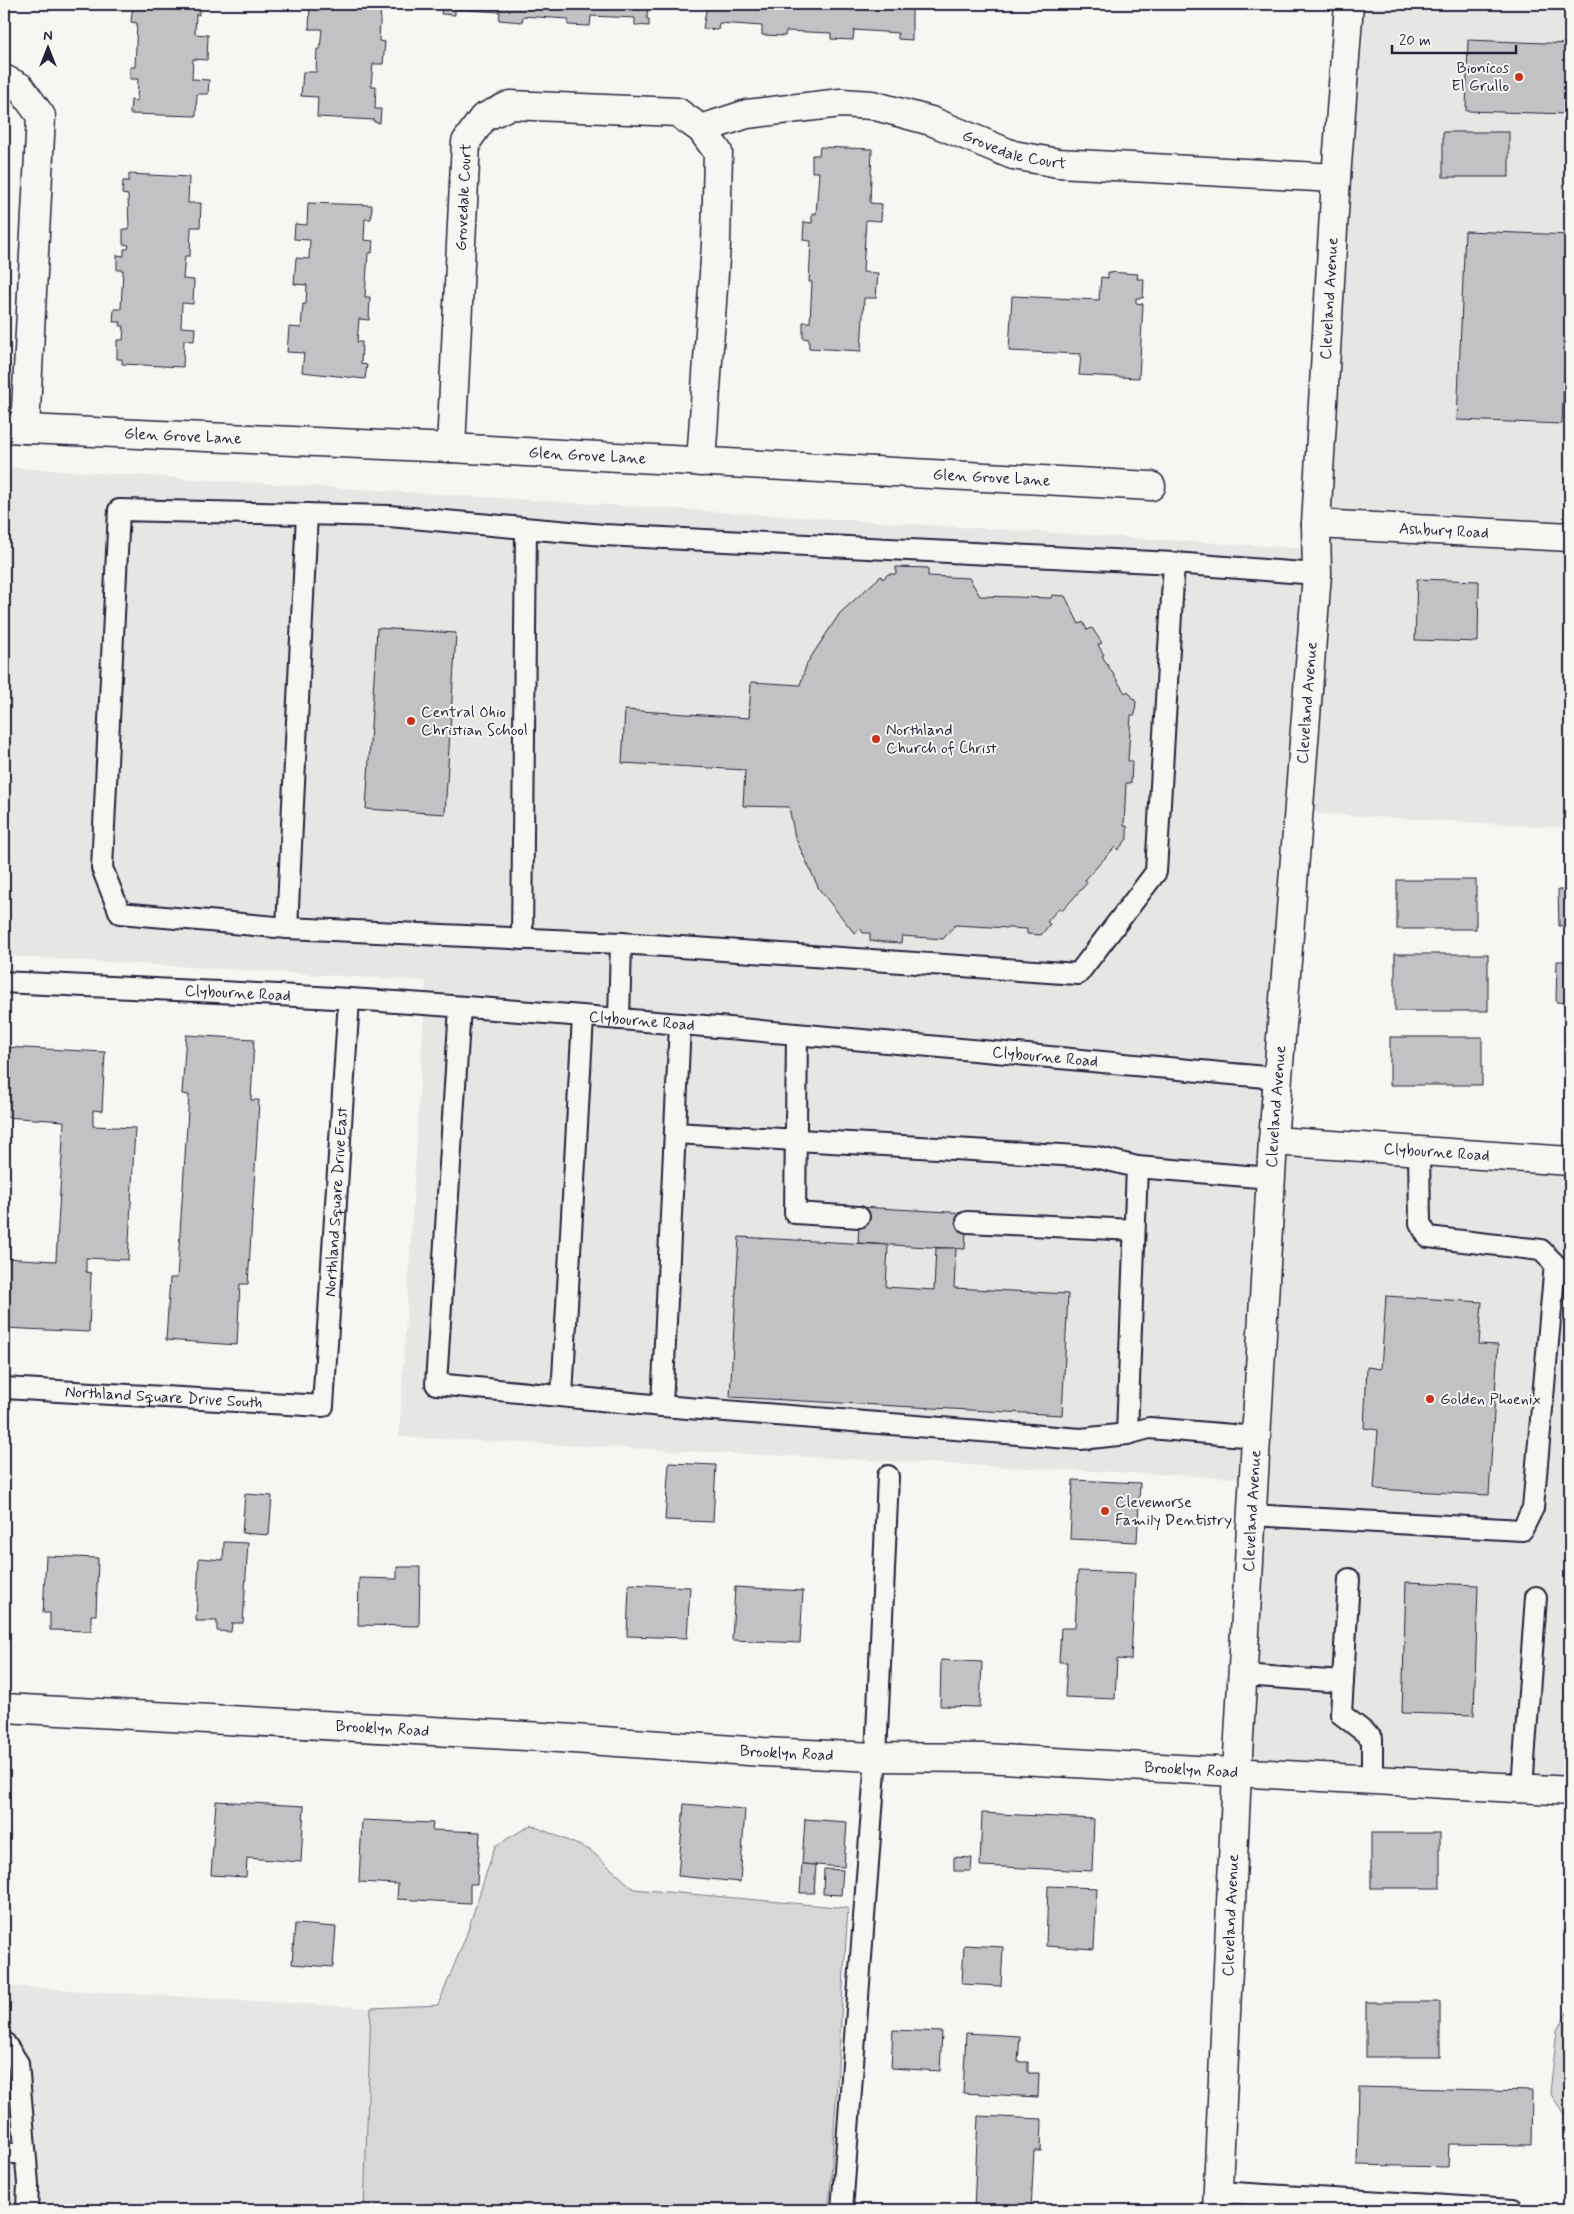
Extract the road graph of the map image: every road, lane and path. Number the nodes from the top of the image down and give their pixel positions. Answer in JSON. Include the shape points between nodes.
{"nodes":[{"id":1,"x":1349,"y":4,"type":"edge"},
{"id":2,"x":4,"y":79,"type":"edge"},
{"id":3,"x":701,"y":129,"type":"junction"},
{"id":4,"x":1336,"y":178,"type":"junction"},
{"id":5,"x":14,"y":428,"type":"edge"},
{"id":6,"x":451,"y":448,"type":"junction"},
{"id":7,"x":701,"y":462,"type":"junction"},
{"id":8,"x":1150,"y":486,"type":"dead end"},
{"id":9,"x":307,"y":514,"type":"junction"},
{"id":10,"x":1316,"y":524,"type":"junction"},
{"id":11,"x":526,"y":528,"type":"junction"},
{"id":12,"x":1570,"y":537,"type":"edge"},
{"id":13,"x":1174,"y":563,"type":"junction"},
{"id":14,"x":1317,"y":574,"type":"junction"},
{"id":15,"x":287,"y":928,"type":"junction"},
{"id":16,"x":522,"y":939,"type":"junction"},
{"id":17,"x":621,"y":944,"type":"junction"},
{"id":18,"x":4,"y":982,"type":"edge"},
{"id":19,"x":349,"y":999,"type":"junction"},
{"id":20,"x":460,"y":1007,"type":"junction"},
{"id":21,"x":583,"y":1017,"type":"junction"},
{"id":22,"x":619,"y":1020,"type":"junction"},
{"id":23,"x":680,"y":1024,"type":"junction"},
{"id":24,"x":798,"y":1035,"type":"junction"},
{"id":25,"x":1277,"y":1078,"type":"junction"},
{"id":26,"x":675,"y":1133,"type":"junction"},
{"id":27,"x":796,"y":1141,"type":"junction"},
{"id":28,"x":1273,"y":1141,"type":"junction"},
{"id":29,"x":1419,"y":1150,"type":"junction"},
{"id":30,"x":1570,"y":1161,"type":"edge"},
{"id":31,"x":1137,"y":1167,"type":"junction"},
{"id":32,"x":1271,"y":1178,"type":"junction"},
{"id":33,"x":859,"y":1217,"type":"dead end"},
{"id":34,"x":967,"y":1222,"type":"dead end"},
{"id":35,"x":1134,"y":1230,"type":"junction"},
{"id":36,"x":4,"y":1388,"type":"edge"},
{"id":37,"x":562,"y":1396,"type":"junction"},
{"id":38,"x":323,"y":1406,"type":"joint"},
{"id":39,"x":662,"y":1406,"type":"junction"},
{"id":40,"x":1127,"y":1434,"type":"junction"},
{"id":41,"x":1256,"y":1437,"type":"junction"},
{"id":42,"x":888,"y":1476,"type":"dead end"},
{"id":43,"x":1252,"y":1515,"type":"junction"},
{"id":44,"x":1349,"y":1579,"type":"dead end"},
{"id":45,"x":1536,"y":1597,"type":"dead end"},
{"id":46,"x":1243,"y":1675,"type":"junction"},
{"id":47,"x":1343,"y":1682,"type":"junction"},
{"id":48,"x":4,"y":1708,"type":"edge"},
{"id":49,"x":876,"y":1757,"type":"junction"},
{"id":50,"x":1237,"y":1772,"type":"junction"},
{"id":51,"x":1372,"y":1780,"type":"junction"},
{"id":52,"x":1522,"y":1788,"type":"junction"},
{"id":53,"x":1570,"y":1791,"type":"edge"},
{"id":54,"x":4,"y":2042,"type":"edge"},
{"id":55,"x":4,"y":2153,"type":"edge"},
{"id":56,"x":25,"y":2154,"type":"junction"},
{"id":57,"x":1217,"y":2201,"type":"edge"},
{"id":58,"x":27,"y":2210,"type":"edge"},
{"id":59,"x":842,"y":2210,"type":"edge"},
{"id":60,"x":1513,"y":2210,"type":"edge"}],
"edges":[{"from":1,"to":4,"type":"street","name":"Cleveland Avenue"},
{"from":2,"to":5,"type":"street","name":"Glen Grove Lane","via":[[20,87],[41,116]]},
{"from":3,"to":4,"type":"street","name":"Grovedale Court","via":[[747,114],[841,103],[872,105],[931,121],[1013,155],[1058,163]]},
{"from":3,"to":6,"type":"street","name":"Grovedale Court","via":[[677,112],[510,105],[483,118],[466,142]]},
{"from":3,"to":7,"type":"street","name":"Grovedale Court","via":[[718,152],[716,244]]},
{"from":4,"to":10,"type":"street","name":"Cleveland Avenue"},
{"from":5,"to":6,"type":"street","name":"Glen Grove Lane"},
{"from":6,"to":7,"type":"street","name":"Glen Grove Lane"},
{"from":7,"to":8,"type":"street","name":"Glen Grove Lane"},
{"from":9,"to":11,"type":"lane","via":[[389,516]]},
{"from":9,"to":15,"type":"lane"},
{"from":9,"to":15,"type":"lane","via":[[119,510],[118,520],[102,868],[120,913]]},
{"from":10,"to":12,"type":"street","name":"Ashbury Road"},
{"from":10,"to":14,"type":"street","name":"Cleveland Avenue"},
{"from":11,"to":13,"type":"lane","via":[[604,535]]},
{"from":11,"to":16,"type":"lane"},
{"from":13,"to":14,"type":"lane"},
{"from":13,"to":17,"type":"lane","via":[[1156,872],[1078,974]]},
{"from":14,"to":25,"type":"street","name":"Cleveland Avenue"},
{"from":15,"to":16,"type":"lane"},
{"from":16,"to":17,"type":"lane"},
{"from":17,"to":22,"type":"lane"},
{"from":18,"to":19,"type":"lane","name":"Clybourne Road"},
{"from":19,"to":20,"type":"lane","name":"Clybourne Road"},
{"from":19,"to":38,"type":"lane","name":"Northland Square Drive East"},
{"from":20,"to":21,"type":"lane","name":"Clybourne Road"},
{"from":20,"to":37,"type":"lane","via":[[436,1384]]},
{"from":21,"to":22,"type":"lane","name":"Clybourne Road"},
{"from":21,"to":37,"type":"lane"},
{"from":22,"to":23,"type":"lane","name":"Clybourne Road"},
{"from":23,"to":24,"type":"lane","name":"Clybourne Road"},
{"from":23,"to":26,"type":"lane"},
{"from":24,"to":25,"type":"lane","name":"Clybourne Road"},
{"from":24,"to":27,"type":"lane"},
{"from":25,"to":28,"type":"street","name":"Cleveland Avenue"},
{"from":26,"to":27,"type":"lane"},
{"from":26,"to":39,"type":"lane"},
{"from":27,"to":31,"type":"lane","via":[[1096,1157]]},
{"from":27,"to":33,"type":"lane","via":[[795,1213]]},
{"from":28,"to":29,"type":"street","name":"Clybourne Road"},
{"from":28,"to":32,"type":"street","name":"Cleveland Avenue"},
{"from":29,"to":30,"type":"street","name":"Clybourne Road"},
{"from":29,"to":43,"type":"lane","via":[[1420,1223],[1428,1237],[1541,1250],[1555,1264],[1533,1508],[1522,1530]]},
{"from":31,"to":32,"type":"lane"},
{"from":31,"to":35,"type":"lane"},
{"from":32,"to":41,"type":"street","name":"Cleveland Avenue"},
{"from":34,"to":35,"type":"lane"},
{"from":35,"to":40,"type":"lane"},
{"from":36,"to":38,"type":"lane","name":"Northland Square Drive South"},
{"from":37,"to":39,"type":"lane"},
{"from":39,"to":40,"type":"lane","via":[[1081,1439]]},
{"from":40,"to":41,"type":"lane","via":[[1150,1428]]},
{"from":41,"to":43,"type":"street","name":"Cleveland Avenue"},
{"from":42,"to":49,"type":"lane"},
{"from":43,"to":46,"type":"street","name":"Cleveland Avenue"},
{"from":44,"to":47,"type":"lane"},
{"from":45,"to":52,"type":"lane"},
{"from":46,"to":47,"type":"lane"},
{"from":46,"to":50,"type":"street","name":"Cleveland Avenue"},
{"from":47,"to":51,"type":"lane","via":[[1341,1714],[1372,1738]]},
{"from":48,"to":49,"type":"street","name":"Brooklyn Road"},
{"from":49,"to":50,"type":"street","name":"Brooklyn Road","via":[[985,1758]]},
{"from":49,"to":59,"type":"lane"},
{"from":50,"to":51,"type":"street","name":"Brooklyn Road"},
{"from":50,"to":57,"type":"street","name":"Cleveland Avenue"},
{"from":51,"to":52,"type":"street","name":"Brooklyn Road"},
{"from":52,"to":53,"type":"street","name":"Brooklyn Road"},
{"from":54,"to":56,"type":"lane","via":[[18,2063]]},
{"from":55,"to":56,"type":"lane"},
{"from":56,"to":58,"type":"lane"},
{"from":57,"to":60,"type":"lane"}]}
